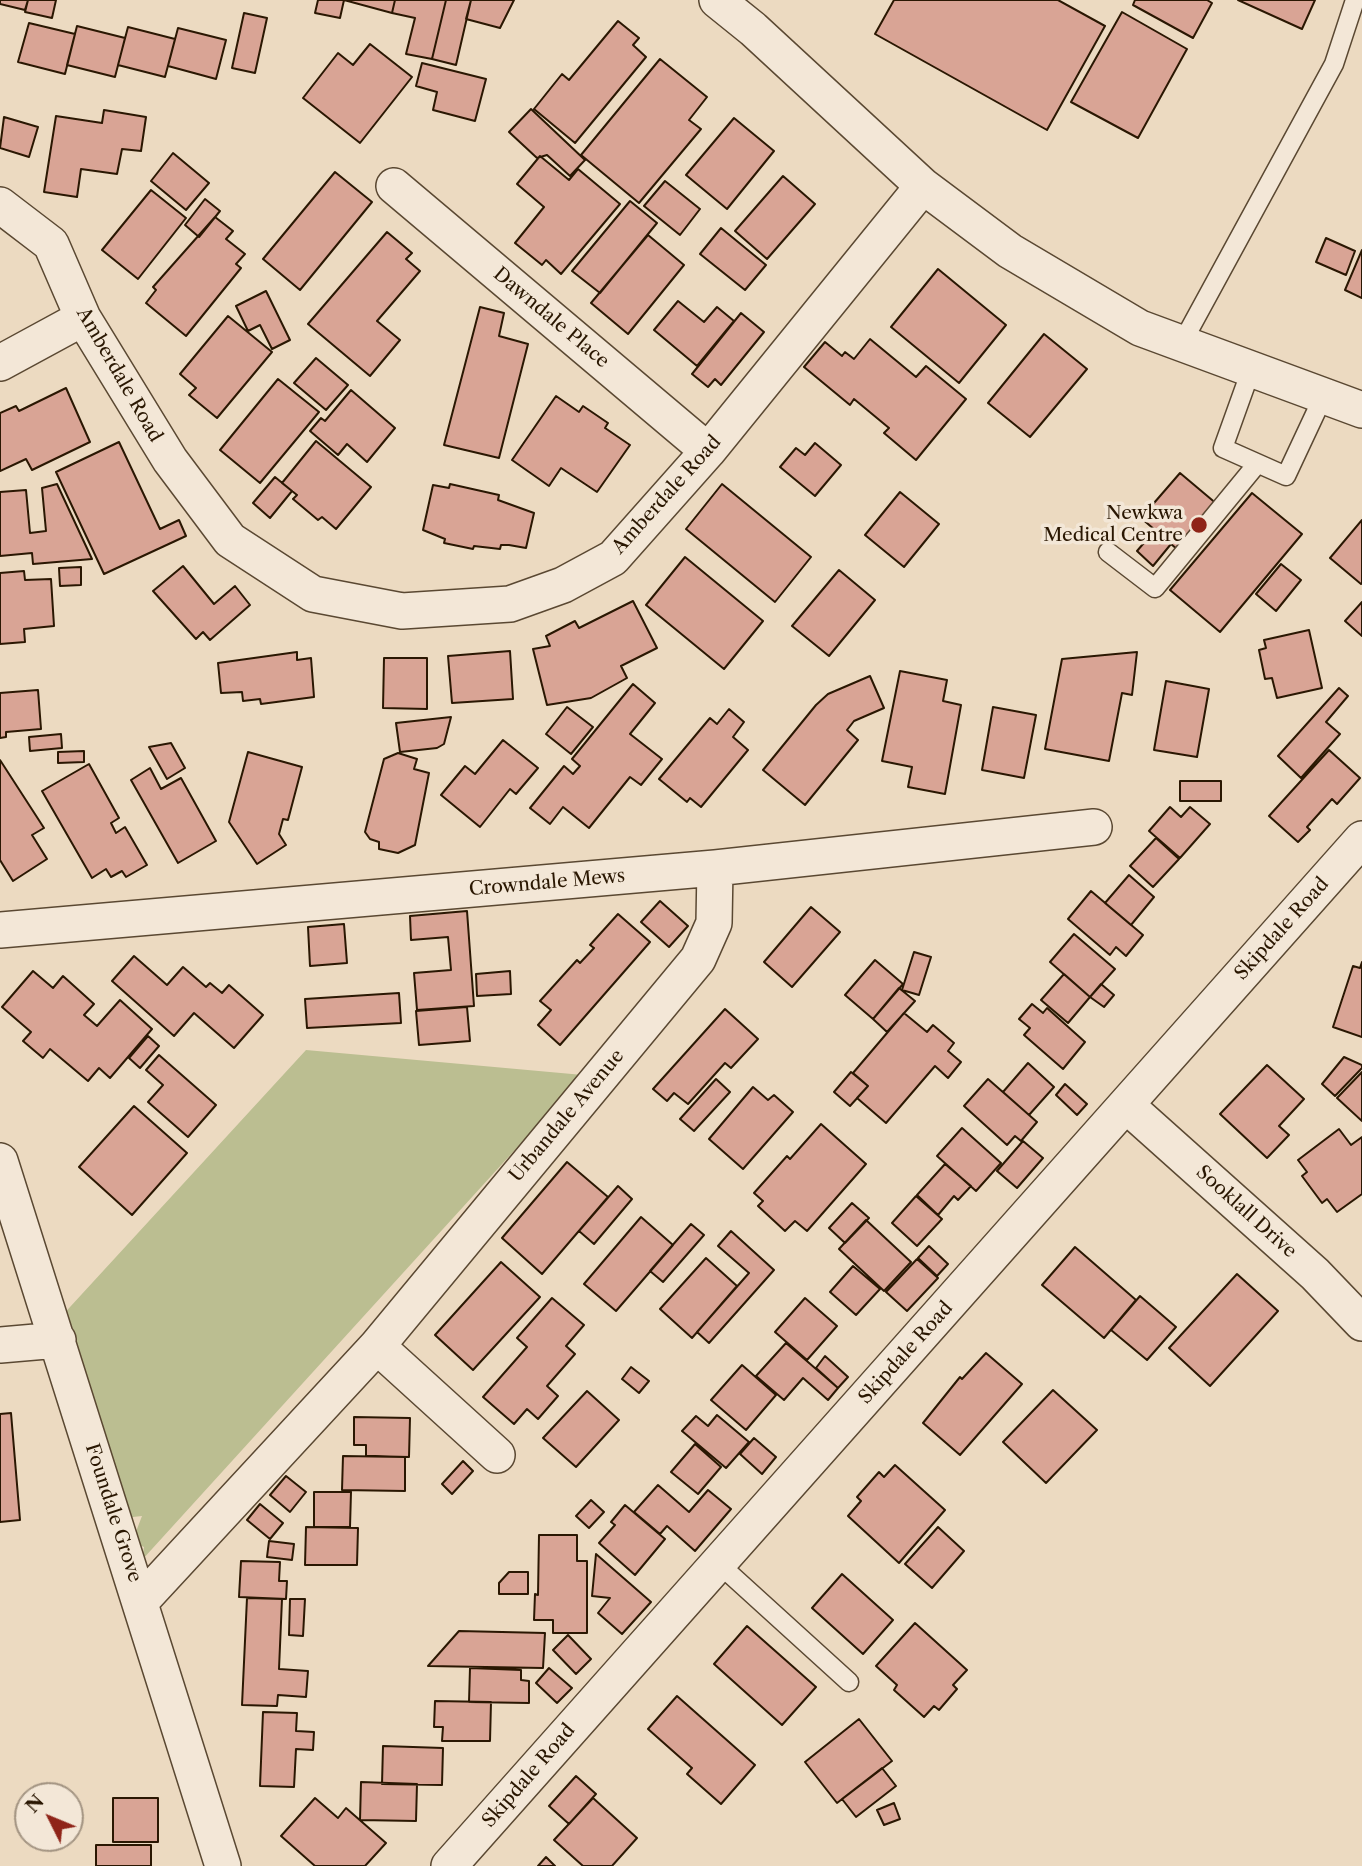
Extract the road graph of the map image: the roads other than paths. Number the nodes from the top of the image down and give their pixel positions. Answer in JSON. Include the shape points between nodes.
{"nodes":[{"id":1,"x":717,"y":0,"type":"edge"},
{"id":2,"x":1355,"y":0,"type":"edge"},
{"id":3,"x":394,"y":186,"type":"dead end"},
{"id":4,"x":923,"y":186,"type":"junction"},
{"id":5,"x":0,"y":205,"type":"edge"},
{"id":6,"x":83,"y":318,"type":"junction"},
{"id":7,"x":1182,"y":343,"type":"junction"},
{"id":8,"x":0,"y":363,"type":"edge"},
{"id":9,"x":1251,"y":370,"type":"junction"},
{"id":10,"x":1323,"y":397,"type":"junction"},
{"id":11,"x":1362,"y":410,"type":"edge"},
{"id":12,"x":708,"y":451,"type":"junction"},
{"id":13,"x":1254,"y":462,"type":"junction"},
{"id":14,"x":1108,"y":552,"type":"dead end"},
{"id":15,"x":1094,"y":828,"type":"dead end"},
{"id":16,"x":1362,"y":839,"type":"edge"},
{"id":17,"x":715,"y":868,"type":"junction"},
{"id":18,"x":0,"y":930,"type":"edge"},
{"id":19,"x":1126,"y":1105,"type":"junction"},
{"id":20,"x":0,"y":1161,"type":"edge"},
{"id":21,"x":1362,"y":1323,"type":"edge"},
{"id":22,"x":58,"y":1340,"type":"junction"},
{"id":23,"x":0,"y":1345,"type":"edge"},
{"id":24,"x":377,"y":1346,"type":"junction"},
{"id":25,"x":497,"y":1455,"type":"dead end"},
{"id":26,"x":718,"y":1563,"type":"junction"},
{"id":27,"x":141,"y":1601,"type":"junction"},
{"id":28,"x":849,"y":1682,"type":"dead end"},
{"id":29,"x":223,"y":1866,"type":"edge"},
{"id":30,"x":449,"y":1866,"type":"edge"}],
"edges":[{"from":1,"to":4,"type":"street"},
{"from":2,"to":7,"type":"lane","via":[[1334,64]]},
{"from":3,"to":12,"type":"street","name":"Dawndale Place"},
{"from":4,"to":7,"type":"street","via":[[1010,251],[1140,328]]},
{"from":4,"to":12,"type":"street","name":"Amberdale Road"},
{"from":5,"to":6,"type":"street","name":"Amberdale Road","via":[[51,244]]},
{"from":6,"to":8,"type":"street"},
{"from":6,"to":12,"type":"street","name":"Amberdale Road","via":[[170,460],[230,540],[313,594],[402,611],[510,604],[563,585],[613,558]]},
{"from":7,"to":9,"type":"street"},
{"from":9,"to":10,"type":"street"},
{"from":9,"to":13,"type":"lane","via":[[1223,448]]},
{"from":10,"to":11,"type":"street"},
{"from":10,"to":13,"type":"lane","via":[[1286,476]]},
{"from":13,"to":14,"type":"lane","via":[[1257,464],[1154,588]]},
{"from":15,"to":17,"type":"street","name":"Crowndale Mews"},
{"from":16,"to":19,"type":"street","name":"Skipdale Road"},
{"from":17,"to":18,"type":"street","name":"Crowndale Mews"},
{"from":17,"to":24,"type":"street","name":"Urbandale Avenue","via":[[714,923],[698,959]]},
{"from":19,"to":21,"type":"street","name":"Sooklall Drive","via":[[1315,1274]]},
{"from":19,"to":26,"type":"street","name":"Skipdale Road"},
{"from":20,"to":22,"type":"street","name":"Foundale Grove"},
{"from":22,"to":23,"type":"street"},
{"from":22,"to":27,"type":"street","name":"Foundale Grove"},
{"from":24,"to":25,"type":"street"},
{"from":24,"to":27,"type":"street","name":"Urbandale Avenue"},
{"from":26,"to":28,"type":"lane"},
{"from":26,"to":30,"type":"street","name":"Skipdale Road"},
{"from":27,"to":29,"type":"street","name":"Foundale Grove"}]}
